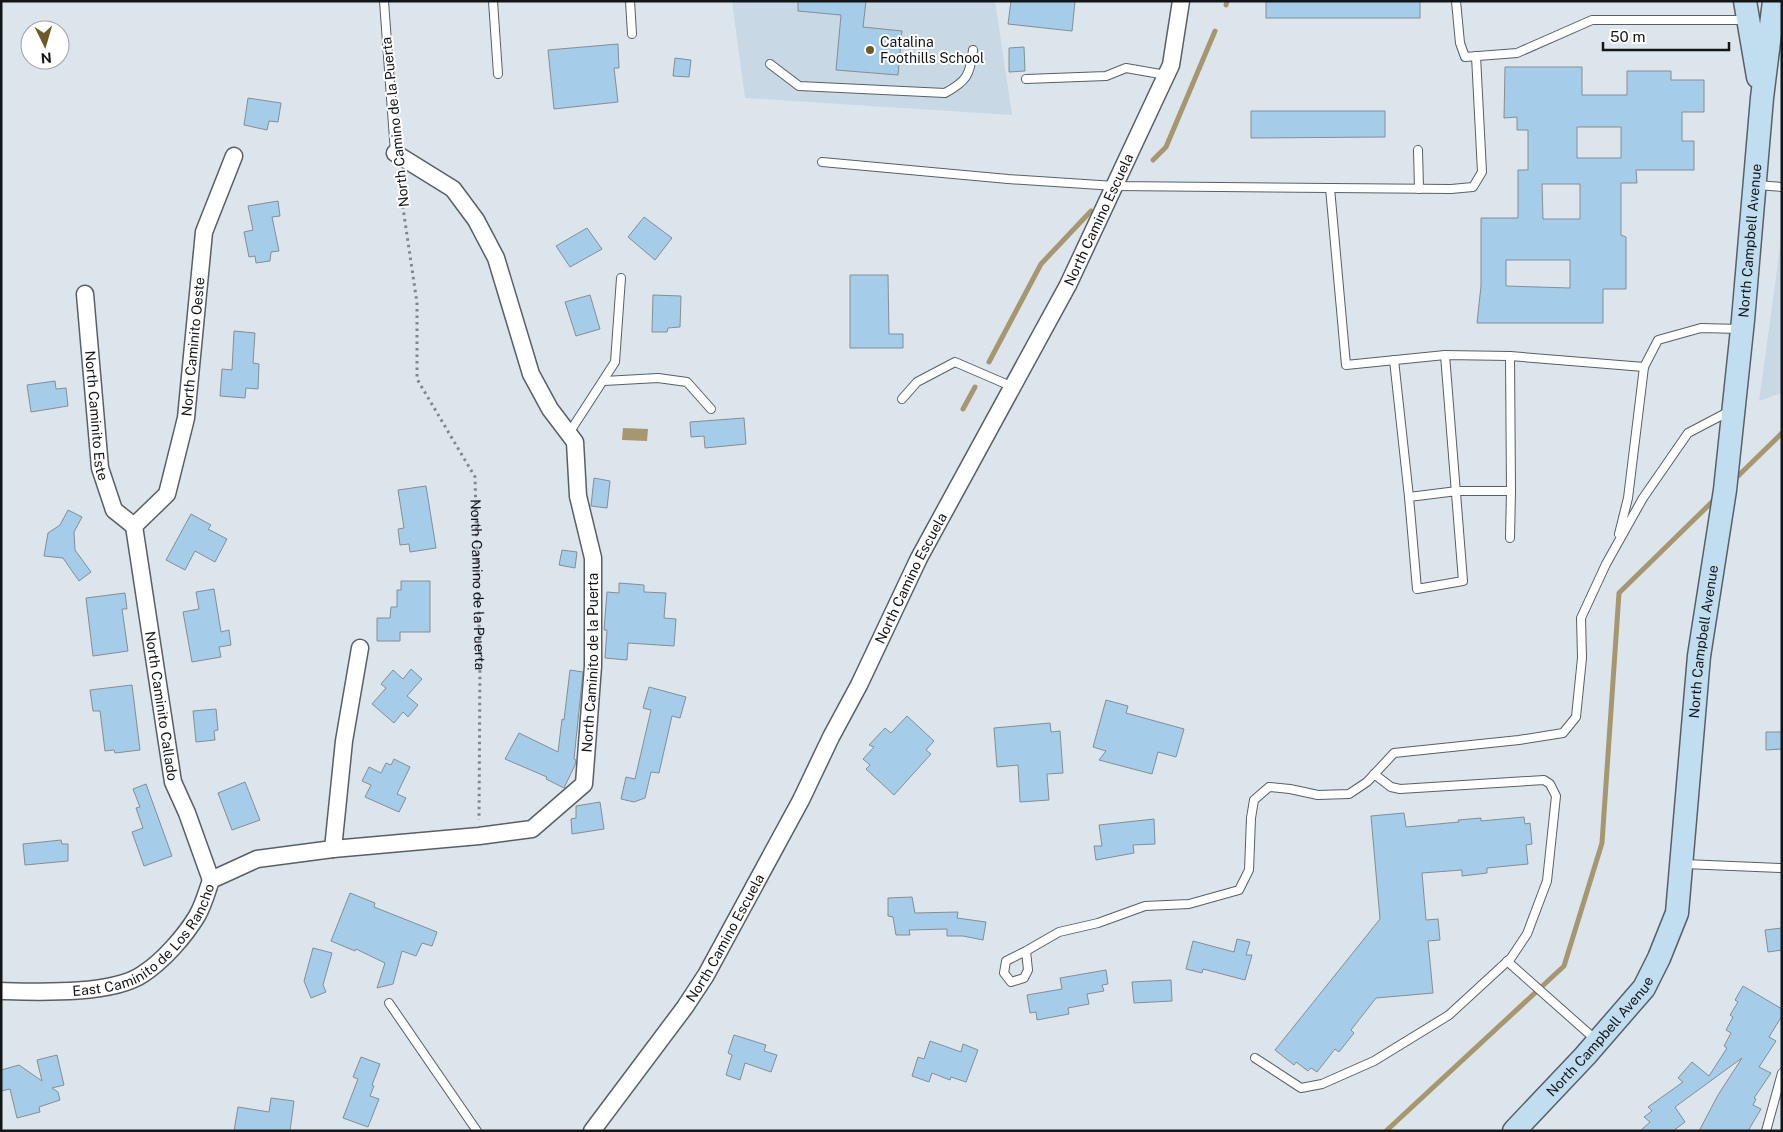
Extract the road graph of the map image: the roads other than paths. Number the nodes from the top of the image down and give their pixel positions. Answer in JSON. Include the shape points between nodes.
{"nodes":[{"id":1,"x":384,"y":1,"type":"edge"},
{"id":2,"x":493,"y":1,"type":"edge"},
{"id":3,"x":630,"y":1,"type":"edge"},
{"id":4,"x":1181,"y":1,"type":"edge"},
{"id":5,"x":1456,"y":1,"type":"edge"},
{"id":6,"x":1774,"y":1,"type":"edge"},
{"id":7,"x":1747,"y":11,"type":"edge"},
{"id":8,"x":632,"y":34,"type":"dead end"},
{"id":9,"x":972,"y":50,"type":"dead end"},
{"id":10,"x":1476,"y":56,"type":"junction"},
{"id":11,"x":770,"y":64,"type":"dead end"},
{"id":12,"x":498,"y":74,"type":"dead end"},
{"id":13,"x":1166,"y":75,"type":"junction"},
{"id":14,"x":1026,"y":79,"type":"dead end"},
{"id":15,"x":1762,"y":98,"type":"junction"},
{"id":16,"x":1418,"y":150,"type":"dead end"},
{"id":17,"x":395,"y":153,"type":"joint"},
{"id":18,"x":234,"y":156,"type":"dead end"},
{"id":19,"x":822,"y":162,"type":"dead end"},
{"id":20,"x":1755,"y":185,"type":"junction"},
{"id":21,"x":1114,"y":186,"type":"junction"},
{"id":22,"x":1782,"y":187,"type":"edge"},
{"id":23,"x":1330,"y":188,"type":"junction"},
{"id":24,"x":1419,"y":189,"type":"junction"},
{"id":25,"x":621,"y":278,"type":"dead end"},
{"id":26,"x":86,"y":294,"type":"dead end"},
{"id":27,"x":1742,"y":329,"type":"junction"},
{"id":28,"x":1445,"y":355,"type":"junction"},
{"id":29,"x":1510,"y":356,"type":"junction"},
{"id":30,"x":1394,"y":360,"type":"junction"},
{"id":31,"x":1644,"y":367,"type":"junction"},
{"id":32,"x":604,"y":381,"type":"junction"},
{"id":33,"x":1013,"y":387,"type":"junction"},
{"id":34,"x":902,"y":399,"type":"dead end"},
{"id":35,"x":1734,"y":408,"type":"junction"},
{"id":36,"x":711,"y":409,"type":"dead end"},
{"id":37,"x":569,"y":433,"type":"junction"},
{"id":38,"x":1457,"y":491,"type":"junction"},
{"id":39,"x":1511,"y":491,"type":"junction"},
{"id":40,"x":1409,"y":497,"type":"junction"},
{"id":41,"x":134,"y":526,"type":"junction"},
{"id":42,"x":1510,"y":538,"type":"dead end"},
{"id":43,"x":1617,"y":543,"type":"junction"},
{"id":44,"x":360,"y":648,"type":"dead end"},
{"id":45,"x":1374,"y":774,"type":"junction"},
{"id":46,"x":333,"y":849,"type":"junction"},
{"id":47,"x":1681,"y":864,"type":"junction"},
{"id":48,"x":1780,"y":868,"type":"dead end"},
{"id":49,"x":211,"y":880,"type":"junction"},
{"id":50,"x":1026,"y":951,"type":"dead end"},
{"id":51,"x":1507,"y":961,"type":"junction"},
{"id":52,"x":1,"y":991,"type":"edge"},
{"id":53,"x":389,"y":1003,"type":"dead end"},
{"id":54,"x":1598,"y":1041,"type":"junction"},
{"id":55,"x":1255,"y":1058,"type":"dead end"},
{"id":56,"x":1782,"y":1073,"type":"edge"},
{"id":57,"x":477,"y":1131,"type":"edge"},
{"id":58,"x":592,"y":1131,"type":"edge"},
{"id":59,"x":1514,"y":1131,"type":"edge"},
{"id":60,"x":1766,"y":1131,"type":"edge"}],
"edges":[{"from":1,"to":17,"type":"lane","name":"North Camino de la Puerta"},
{"from":2,"to":12,"type":"lane"},
{"from":3,"to":8,"type":"lane"},
{"from":4,"to":13,"type":"street","name":"North Camino Escuela","via":[[1171,65]]},
{"from":5,"to":10,"type":"lane","via":[[1460,43],[1465,57]]},
{"from":6,"to":15,"type":"main road","name":"North Campbell Avenue"},
{"from":7,"to":10,"type":"lane","via":[[1592,20],[1517,54]]},
{"from":7,"to":15,"type":"main road","name":"North Campbell Avenue"},
{"from":9,"to":11,"type":"lane","via":[[970,69],[961,84],[945,92],[799,86]]},
{"from":10,"to":24,"type":"lane","via":[[1482,172],[1473,187]]},
{"from":13,"to":14,"type":"lane","via":[[1126,68],[1106,76]]},
{"from":13,"to":21,"type":"street","name":"North Camino Escuela"},
{"from":15,"to":20,"type":"main road","name":"North Campbell Avenue"},
{"from":16,"to":24,"type":"lane"},
{"from":17,"to":37,"type":"street","name":"North Caminito de la Puerta","via":[[453,189],[476,220],[496,258],[531,374],[550,409]]},
{"from":18,"to":41,"type":"street","name":"North Caminito Oeste","via":[[204,232],[186,418],[167,494]]},
{"from":19,"to":21,"type":"lane"},
{"from":20,"to":22,"type":"lane"},
{"from":20,"to":27,"type":"main road","name":"North Campbell Avenue"},
{"from":21,"to":23,"type":"lane"},
{"from":21,"to":33,"type":"street","name":"North Camino Escuela","via":[[1068,286]]},
{"from":23,"to":24,"type":"lane"},
{"from":23,"to":30,"type":"lane","via":[[1346,365]]},
{"from":25,"to":32,"type":"lane","via":[[615,362]]},
{"from":26,"to":41,"type":"street","name":"North Caminito Este","via":[[100,468],[114,510]]},
{"from":27,"to":31,"type":"lane","via":[[1701,328],[1658,340]]},
{"from":27,"to":35,"type":"main road","name":"North Campbell Avenue"},
{"from":28,"to":29,"type":"lane"},
{"from":28,"to":30,"type":"lane"},
{"from":28,"to":38,"type":"lane"},
{"from":29,"to":31,"type":"lane"},
{"from":29,"to":39,"type":"lane"},
{"from":30,"to":40,"type":"lane"},
{"from":31,"to":43,"type":"lane","via":[[1628,498]]},
{"from":32,"to":36,"type":"lane","via":[[658,378],[687,382]]},
{"from":32,"to":37,"type":"lane"},
{"from":33,"to":34,"type":"lane","via":[[954,362],[917,382]]},
{"from":33,"to":58,"type":"street","name":"North Camino Escuela","via":[[919,558],[801,800],[706,975]]},
{"from":35,"to":43,"type":"lane","via":[[1688,433],[1643,498]]},
{"from":35,"to":47,"type":"main road","name":"North Campbell Avenue","via":[[1726,482],[1698,656]]},
{"from":37,"to":46,"type":"street","name":"North Caminito de la Puerta","via":[[575,442],[578,496],[593,558],[593,666],[584,784],[532,829]]},
{"from":38,"to":39,"type":"lane"},
{"from":38,"to":40,"type":"lane"},
{"from":38,"to":40,"type":"lane","via":[[1463,581],[1417,589]]},
{"from":39,"to":42,"type":"lane"},
{"from":41,"to":49,"type":"street","name":"North Caminito Callado","via":[[173,782]]},
{"from":43,"to":45,"type":"lane","via":[[1581,618],[1582,658],[1576,717],[1563,732],[1519,740],[1394,753]]},
{"from":44,"to":46,"type":"street","via":[[344,741]]},
{"from":45,"to":50,"type":"lane","via":[[1350,794],[1318,795],[1269,787],[1254,800],[1249,870],[1239,890],[1189,904],[1145,906],[1098,923],[1059,932]]},
{"from":45,"to":51,"type":"lane","via":[[1391,787],[1400,789],[1544,780],[1550,784],[1556,796],[1547,881],[1527,934]]},
{"from":46,"to":49,"type":"street","name":"East Caminito de Los Rancho","via":[[257,859]]},
{"from":47,"to":48,"type":"lane"},
{"from":47,"to":54,"type":"main road","name":"North Campbell Avenue","via":[[1677,913],[1659,958],[1644,988]]},
{"from":49,"to":52,"type":"street","name":"East Caminito de Los Rancho","via":[[198,915],[172,949],[142,975],[111,987],[45,992]]},
{"from":51,"to":54,"type":"lane"},
{"from":51,"to":55,"type":"lane","via":[[1449,1015],[1374,1061],[1322,1084],[1301,1088]]},
{"from":53,"to":57,"type":"lane"},
{"from":54,"to":59,"type":"main road","name":"North Campbell Avenue"},
{"from":56,"to":60,"type":"lane"}]}
